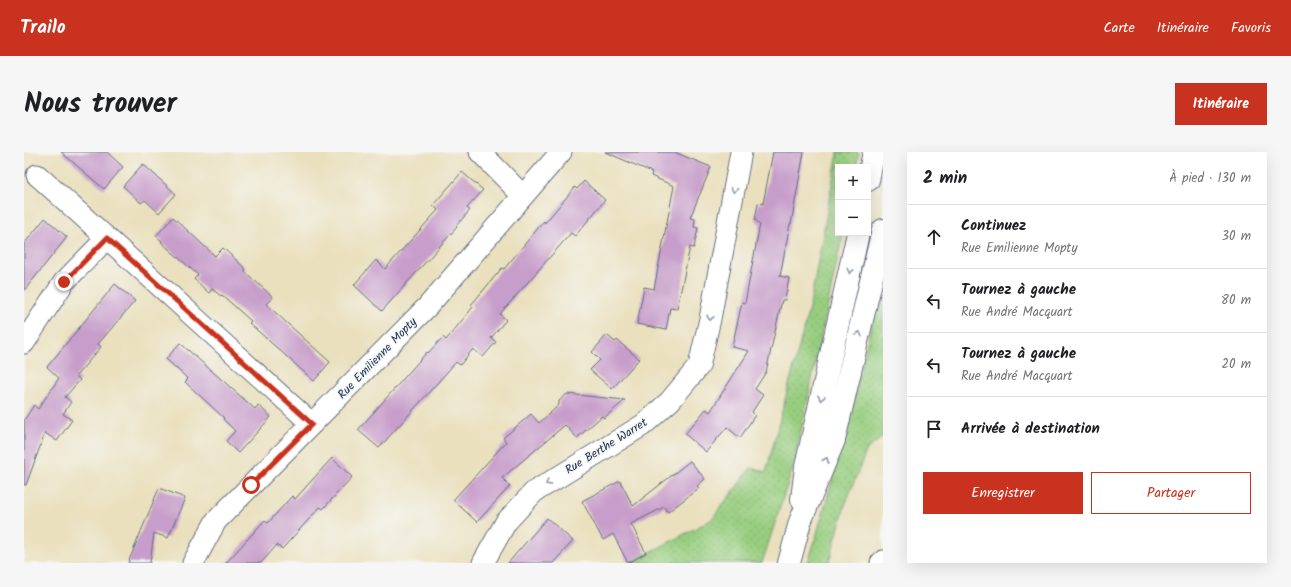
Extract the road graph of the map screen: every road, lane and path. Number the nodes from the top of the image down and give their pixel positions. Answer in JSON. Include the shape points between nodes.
{"nodes":[{"id":1,"x":480,"y":152,"type":"edge"},
{"id":2,"x":561,"y":152,"type":"edge"},
{"id":3,"x":741,"y":152,"type":"edge"},
{"id":4,"x":874,"y":152,"type":"edge"},
{"id":5,"x":871,"y":166,"type":"edge"},
{"id":6,"x":37,"y":175,"type":"dead end"},
{"id":7,"x":523,"y":196,"type":"junction"},
{"id":8,"x":883,"y":230,"type":"edge"},
{"id":9,"x":857,"y":236,"type":"edge"},
{"id":10,"x":107,"y":238,"type":"junction"},
{"id":11,"x":24,"y":343,"type":"edge"},
{"id":12,"x":312,"y":424,"type":"junction"},
{"id":13,"x":800,"y":522,"type":"junction"},
{"id":14,"x":193,"y":563,"type":"edge"},
{"id":15,"x":483,"y":563,"type":"edge"},
{"id":16,"x":789,"y":563,"type":"edge"}],
"edges":[{"from":1,"to":7,"type":"street"},
{"from":2,"to":7,"type":"street","name":"Rue Emilienne Mopty"},
{"from":3,"to":15,"type":"street","name":"Rue Berthe Warret","one_way":true,"via":[[699,366],[670,401],[643,425],[534,492],[506,522]]},
{"from":4,"to":5,"type":"main road"},
{"from":6,"to":10,"type":"street"},
{"from":7,"to":12,"type":"street","name":"Rue Emilienne Mopty","via":[[428,306]]},
{"from":13,"to":8,"type":"main road","one_way":true,"via":[[834,440]]},
{"from":9,"to":13,"type":"main road","one_way":true,"via":[[806,467]]},
{"from":10,"to":11,"type":"street","via":[[64,282]]},
{"from":10,"to":12,"type":"street"},
{"from":12,"to":14,"type":"street","name":"Rue Emilienne Mopty","via":[[216,521]]},
{"from":13,"to":16,"type":"main road"}]}
